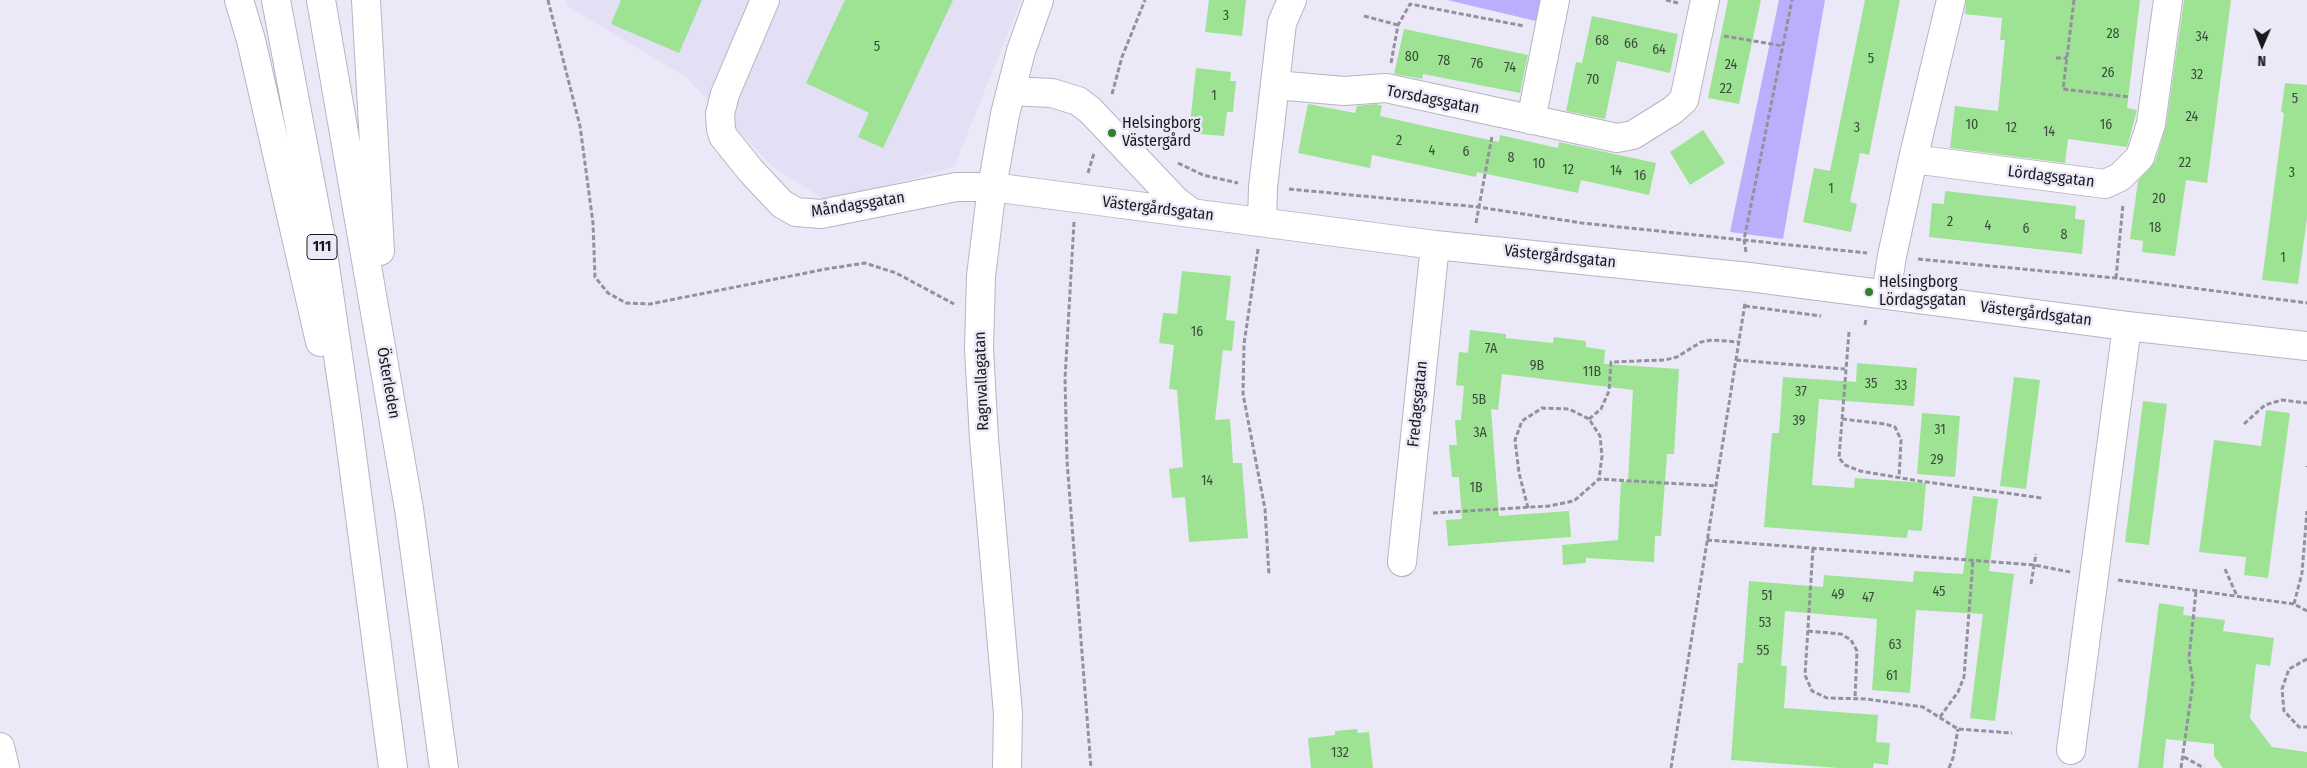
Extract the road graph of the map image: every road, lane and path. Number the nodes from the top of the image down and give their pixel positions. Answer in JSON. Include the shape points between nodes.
{"nodes":[{"id":1,"x":239,"y":0,"type":"edge"},
{"id":2,"x":276,"y":0,"type":"edge"},
{"id":3,"x":321,"y":0,"type":"edge"},
{"id":4,"x":366,"y":0,"type":"edge"},
{"id":5,"x":548,"y":0,"type":"edge"},
{"id":6,"x":765,"y":0,"type":"edge"},
{"id":7,"x":1039,"y":0,"type":"edge"},
{"id":8,"x":1145,"y":0,"type":"edge"},
{"id":9,"x":1292,"y":0,"type":"edge"},
{"id":10,"x":1556,"y":0,"type":"edge"},
{"id":11,"x":1705,"y":0,"type":"edge"},
{"id":12,"x":1792,"y":0,"type":"edge"},
{"id":13,"x":1951,"y":0,"type":"edge"},
{"id":14,"x":2074,"y":0,"type":"edge"},
{"id":15,"x":2168,"y":0,"type":"edge"},
{"id":16,"x":1364,"y":16,"type":"dead end"},
{"id":17,"x":1398,"y":25,"type":"junction"},
{"id":18,"x":1549,"y":31,"type":"junction"},
{"id":19,"x":1698,"y":31,"type":"junction"},
{"id":20,"x":1782,"y":46,"type":"junction"},
{"id":21,"x":2056,"y":58,"type":"dead end"},
{"id":22,"x":2067,"y":58,"type":"junction"},
{"id":23,"x":1275,"y":85,"type":"junction"},
{"id":24,"x":1386,"y":88,"type":"junction"},
{"id":25,"x":1011,"y":91,"type":"junction"},
{"id":26,"x":2154,"y":100,"type":"junction"},
{"id":27,"x":1118,"y":102,"type":"dead end"},
{"id":28,"x":1497,"y":113,"type":"junction"},
{"id":29,"x":1531,"y":120,"type":"junction"},
{"id":30,"x":1103,"y":124,"type":"junction"},
{"id":31,"x":1172,"y":158,"type":"dead end"},
{"id":32,"x":1913,"y":159,"type":"junction"},
{"id":33,"x":2120,"y":177,"type":"junction"},
{"id":34,"x":992,"y":187,"type":"junction"},
{"id":35,"x":1263,"y":187,"type":"junction"},
{"id":36,"x":1080,"y":200,"type":"junction"},
{"id":37,"x":1478,"y":208,"type":"junction"},
{"id":38,"x":1192,"y":213,"type":"junction"},
{"id":39,"x":1262,"y":221,"type":"junction"},
{"id":40,"x":1744,"y":240,"type":"junction"},
{"id":41,"x":1435,"y":245,"type":"junction"},
{"id":42,"x":1892,"y":256,"type":"junction"},
{"id":43,"x":1749,"y":277,"type":"junction"},
{"id":44,"x":2116,"y":278,"type":"junction"},
{"id":45,"x":1886,"y":294,"type":"junction"},
{"id":46,"x":2307,"y":304,"type":"edge"},
{"id":47,"x":1745,"y":306,"type":"junction"},
{"id":48,"x":1821,"y":316,"type":"dead end"},
{"id":49,"x":980,"y":320,"type":"junction"},
{"id":50,"x":2127,"y":326,"type":"junction"},
{"id":51,"x":1849,"y":332,"type":"dead end"},
{"id":52,"x":1739,"y":342,"type":"junction"},
{"id":53,"x":2307,"y":346,"type":"edge"},
{"id":54,"x":1736,"y":360,"type":"junction"},
{"id":55,"x":1845,"y":369,"type":"junction"},
{"id":56,"x":388,"y":380,"type":"junction"},
{"id":57,"x":2307,"y":403,"type":"edge"},
{"id":58,"x":1589,"y":419,"type":"junction"},
{"id":59,"x":1842,"y":419,"type":"junction"},
{"id":60,"x":2244,"y":424,"type":"dead end"},
{"id":61,"x":1899,"y":478,"type":"junction"},
{"id":62,"x":1599,"y":479,"type":"junction"},
{"id":63,"x":1716,"y":486,"type":"junction"},
{"id":64,"x":357,"y":497,"type":"junction"},
{"id":65,"x":2042,"y":498,"type":"dead end"},
{"id":66,"x":1528,"y":508,"type":"junction"},
{"id":67,"x":2307,"y":511,"type":"edge"},
{"id":68,"x":1407,"y":513,"type":"junction"},
{"id":69,"x":1707,"y":540,"type":"junction"},
{"id":70,"x":1813,"y":548,"type":"junction"},
{"id":71,"x":2036,"y":554,"type":"dead end"},
{"id":72,"x":1973,"y":560,"type":"junction"},
{"id":73,"x":1402,"y":562,"type":"dead end"},
{"id":74,"x":2034,"y":565,"type":"junction"},
{"id":75,"x":2225,"y":569,"type":"dead end"},
{"id":76,"x":2302,"y":573,"type":"junction"},
{"id":77,"x":2307,"y":574,"type":"edge"},
{"id":78,"x":1269,"y":575,"type":"dead end"},
{"id":79,"x":2094,"y":577,"type":"junction"},
{"id":80,"x":2031,"y":584,"type":"dead end"},
{"id":81,"x":2196,"y":591,"type":"junction"},
{"id":82,"x":2238,"y":596,"type":"junction"},
{"id":83,"x":2294,"y":604,"type":"junction"},
{"id":84,"x":2307,"y":611,"type":"edge"},
{"id":85,"x":1808,"y":631,"type":"junction"},
{"id":86,"x":2307,"y":660,"type":"edge"},
{"id":87,"x":1856,"y":699,"type":"junction"},
{"id":88,"x":1940,"y":718,"type":"junction"},
{"id":89,"x":2307,"y":727,"type":"edge"},
{"id":90,"x":1958,"y":729,"type":"junction"},
{"id":91,"x":2012,"y":733,"type":"dead end"},
{"id":92,"x":0,"y":747,"type":"edge"},
{"id":93,"x":2071,"y":750,"type":"dead end"},
{"id":94,"x":2184,"y":757,"type":"junction"},
{"id":95,"x":5,"y":768,"type":"edge"},
{"id":96,"x":393,"y":768,"type":"edge"},
{"id":97,"x":444,"y":768,"type":"edge"},
{"id":98,"x":1007,"y":768,"type":"edge"},
{"id":99,"x":1091,"y":768,"type":"edge"},
{"id":100,"x":1671,"y":768,"type":"edge"},
{"id":101,"x":1949,"y":768,"type":"edge"},
{"id":102,"x":2181,"y":768,"type":"edge"},
{"id":103,"x":2204,"y":768,"type":"edge"}],
"edges":[{"from":1,"to":64,"type":"street","via":[[252,40]]},
{"from":2,"to":64,"type":"street","number":"111","via":[[321,239]]},
{"from":3,"to":56,"type":"street","name":"Österleden"},
{"from":4,"to":56,"type":"street"},
{"from":5,"to":49,"type":"path","via":[[580,126],[593,223],[595,277],[608,293],[626,303],[650,304],[865,263],[911,280]]},
{"from":6,"to":34,"type":"street","name":"Måndagsgatan","via":[[725,94],[720,121],[723,136],[782,204],[796,212],[822,214],[956,187]]},
{"from":7,"to":25,"type":"street","name":"Ragnvallagatan"},
{"from":8,"to":27,"type":"path","via":[[1122,57],[1112,96]]},
{"from":9,"to":23,"type":"street","via":[[1282,23]]},
{"from":10,"to":18,"type":"street"},
{"from":11,"to":19,"type":"street","name":"Torsdagsgatan"},
{"from":12,"to":20,"type":"path"},
{"from":13,"to":32,"type":"street"},
{"from":14,"to":22,"type":"path"},
{"from":15,"to":26,"type":"street"},
{"from":16,"to":17,"type":"path"},
{"from":17,"to":18,"type":"path","via":[[1410,4]]},
{"from":17,"to":24,"type":"path"},
{"from":18,"to":29,"type":"street"},
{"from":19,"to":20,"type":"path"},
{"from":19,"to":29,"type":"street","name":"Torsdagsgatan","via":[[1684,100],[1634,135],[1617,138]]},
{"from":20,"to":40,"type":"path"},
{"from":21,"to":22,"type":"path"},
{"from":22,"to":26,"type":"path","via":[[2063,89]]},
{"from":23,"to":24,"type":"street","name":"Torsdagsgatan","via":[[1344,91]]},
{"from":23,"to":35,"type":"street"},
{"from":24,"to":28,"type":"street","name":"Torsdagsgatan"},
{"from":25,"to":30,"type":"street","via":[[1067,96],[1084,106]]},
{"from":25,"to":34,"type":"street","name":"Ragnvallagatan"},
{"from":26,"to":33,"type":"street","via":[[2151,124],[2140,157]]},
{"from":28,"to":29,"type":"street","name":"Torsdagsgatan"},
{"from":28,"to":37,"type":"path"},
{"from":30,"to":36,"type":"path"},
{"from":30,"to":38,"type":"street","via":[[1176,201]]},
{"from":31,"to":35,"type":"path","via":[[1203,175]]},
{"from":32,"to":33,"type":"street","name":"Lördagsgatan","via":[[2105,184]]},
{"from":32,"to":42,"type":"street"},
{"from":33,"to":44,"type":"path","via":[[2124,193]]},
{"from":34,"to":36,"type":"street","name":"Västergårdsgatan"},
{"from":34,"to":49,"type":"street","name":"Ragnvallagatan","via":[[981,276]]},
{"from":35,"to":37,"type":"path"},
{"from":35,"to":39,"type":"street"},
{"from":36,"to":38,"type":"street","name":"Västergårdsgatan"},
{"from":36,"to":99,"type":"path","via":[[1074,216],[1065,380],[1067,461]]},
{"from":37,"to":40,"type":"path"},
{"from":38,"to":39,"type":"street","name":"Västergårdsgatan"},
{"from":39,"to":41,"type":"street","name":"Västergårdsgatan"},
{"from":39,"to":78,"type":"path","via":[[1244,344],[1243,394],[1265,509]]},
{"from":40,"to":42,"type":"path"},
{"from":40,"to":43,"type":"path"},
{"from":41,"to":43,"type":"street","name":"Västergårdsgatan"},
{"from":41,"to":68,"type":"street","name":"Fredagsgatan"},
{"from":42,"to":44,"type":"path"},
{"from":42,"to":45,"type":"street"},
{"from":43,"to":45,"type":"street","name":"Västergårdsgatan"},
{"from":43,"to":47,"type":"path"},
{"from":44,"to":46,"type":"path"},
{"from":45,"to":50,"type":"street","name":"Västergårdsgatan"},
{"from":47,"to":48,"type":"path"},
{"from":47,"to":52,"type":"path"},
{"from":49,"to":98,"type":"street","name":"Ragnvallagatan","via":[[984,439],[1008,714]]},
{"from":50,"to":53,"type":"street","name":"Västergårdsgatan"},
{"from":50,"to":79,"type":"street"},
{"from":51,"to":55,"type":"path"},
{"from":52,"to":54,"type":"path"},
{"from":52,"to":58,"type":"path","via":[[1701,342],[1677,357],[1665,360],[1610,362],[1609,391],[1601,409]]},
{"from":54,"to":55,"type":"path"},
{"from":54,"to":63,"type":"path"},
{"from":55,"to":59,"type":"path"},
{"from":56,"to":97,"type":"street","name":"Österleden"},
{"from":57,"to":60,"type":"path","via":[[2282,400],[2266,404]]},
{"from":58,"to":62,"type":"path","via":[[1600,436]]},
{"from":58,"to":66,"type":"path","via":[[1569,409],[1542,408],[1522,421],[1515,440]]},
{"from":59,"to":61,"type":"path","via":[[1839,458],[1845,466]]},
{"from":59,"to":61,"type":"path","via":[[1895,428],[1901,440]]},
{"from":61,"to":65,"type":"path"},
{"from":62,"to":63,"type":"path"},
{"from":62,"to":66,"type":"path","via":[[1574,501]]},
{"from":63,"to":69,"type":"path"},
{"from":64,"to":96,"type":"street","number":"111"},
{"from":66,"to":68,"type":"path","via":[[1444,514]]},
{"from":67,"to":76,"type":"path"},
{"from":68,"to":73,"type":"street","name":"Fredagsgatan"},
{"from":69,"to":70,"type":"path"},
{"from":69,"to":100,"type":"path"},
{"from":70,"to":72,"type":"path"},
{"from":70,"to":85,"type":"path"},
{"from":71,"to":74,"type":"path"},
{"from":72,"to":74,"type":"path"},
{"from":72,"to":88,"type":"path","via":[[1964,677]]},
{"from":74,"to":79,"type":"path"},
{"from":74,"to":80,"type":"path"},
{"from":75,"to":82,"type":"path"},
{"from":76,"to":77,"type":"path"},
{"from":76,"to":83,"type":"path"},
{"from":79,"to":81,"type":"path"},
{"from":79,"to":93,"type":"street"},
{"from":81,"to":82,"type":"path"},
{"from":81,"to":94,"type":"path","via":[[2189,658],[2193,682]]},
{"from":82,"to":83,"type":"path"},
{"from":83,"to":84,"type":"path"},
{"from":85,"to":87,"type":"path","via":[[1841,634],[1851,640],[1858,651]]},
{"from":85,"to":87,"type":"path","via":[[1805,675],[1812,691],[1826,698]]},
{"from":86,"to":89,"type":"path","via":[[2289,669],[2282,690],[2284,712],[2299,727]]},
{"from":87,"to":88,"type":"path","via":[[1923,707]]},
{"from":88,"to":90,"type":"path"},
{"from":90,"to":91,"type":"path"},
{"from":90,"to":101,"type":"path"},
{"from":92,"to":95,"type":"street"},
{"from":94,"to":102,"type":"path"},
{"from":94,"to":103,"type":"path"}]}
